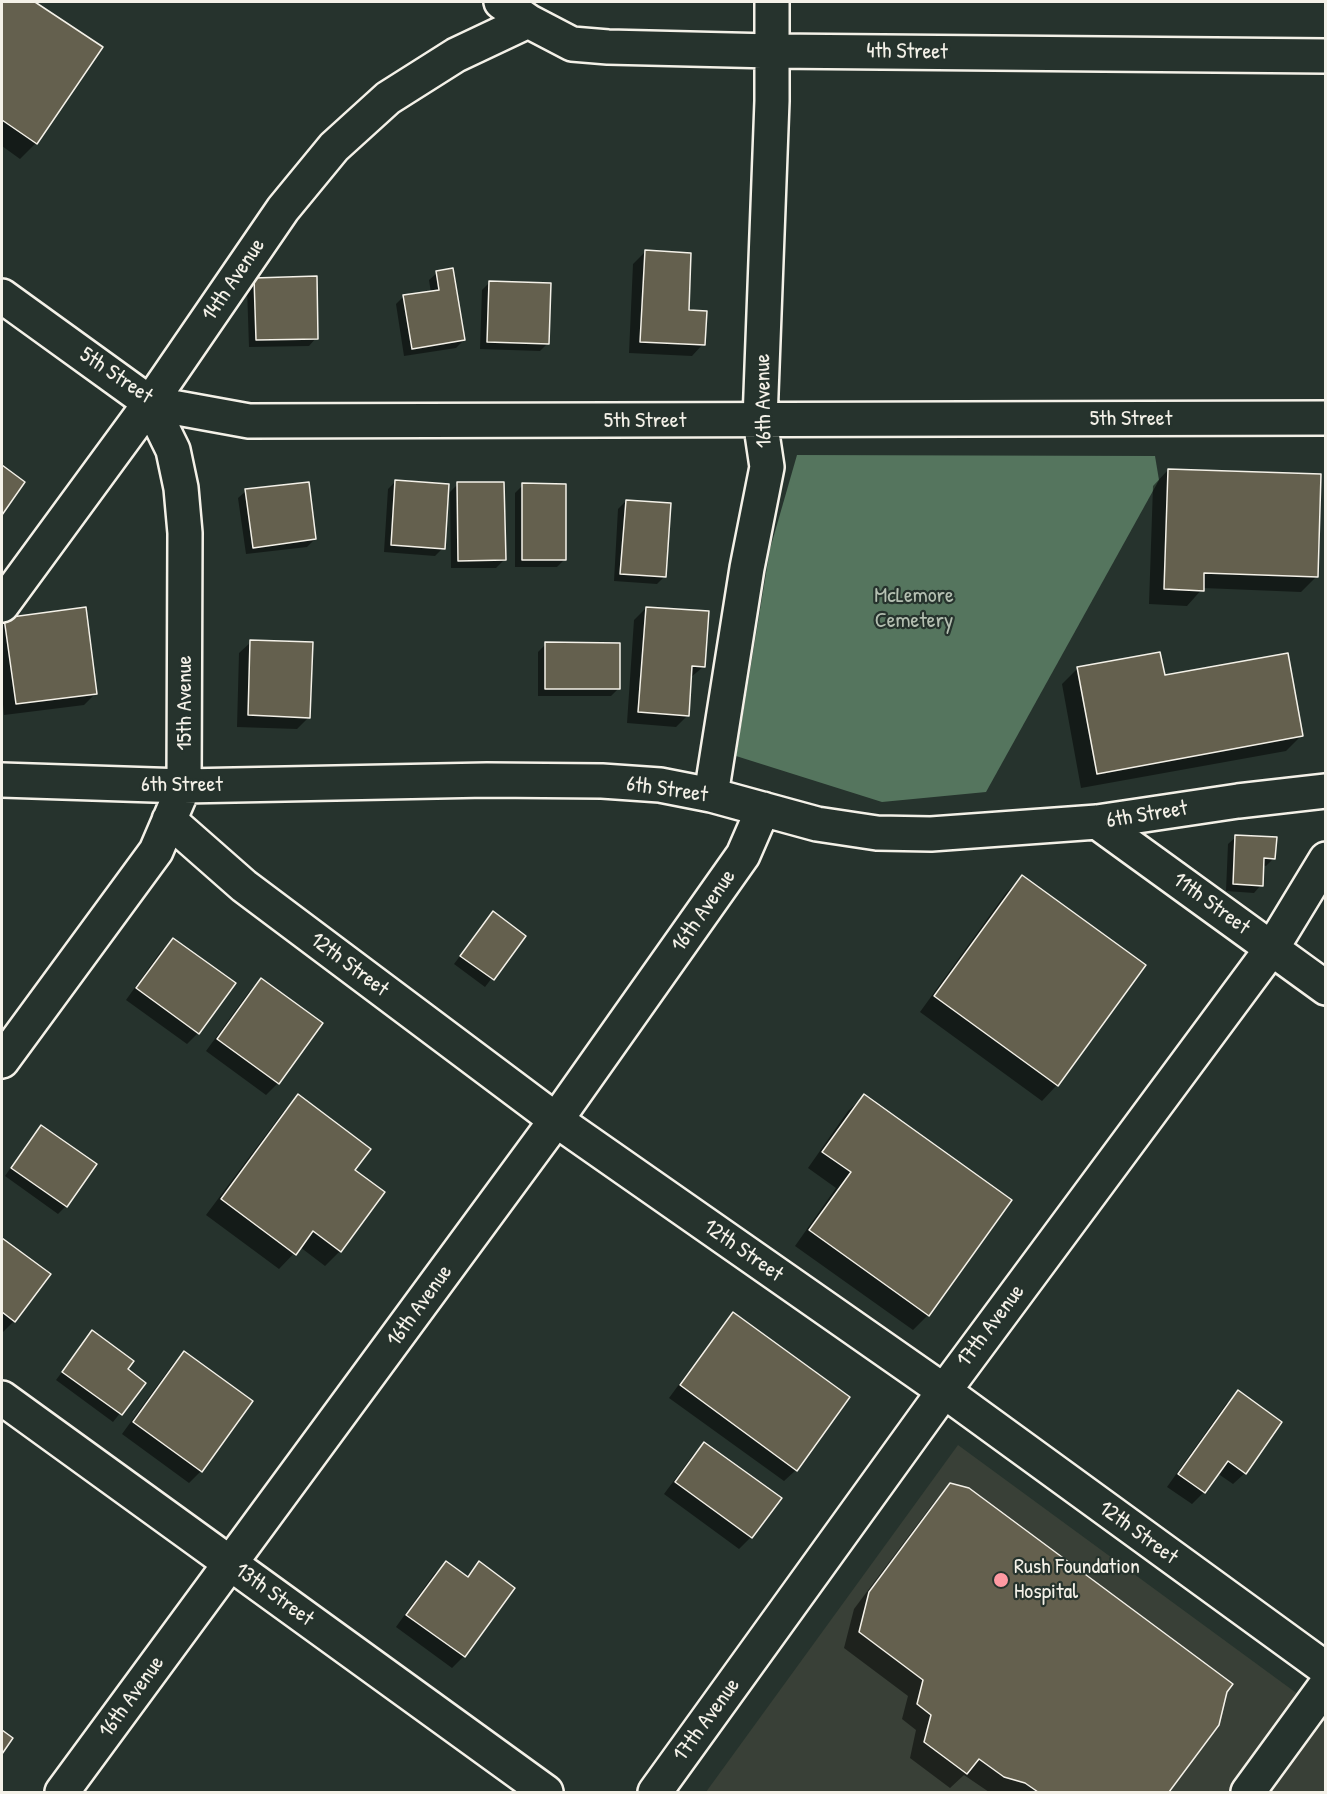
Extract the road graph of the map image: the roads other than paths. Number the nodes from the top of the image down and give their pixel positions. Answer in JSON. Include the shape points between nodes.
{"nodes":[{"id":1,"x":501,"y":2,"type":"edge"},
{"id":2,"x":772,"y":2,"type":"edge"},
{"id":3,"x":528,"y":21,"type":"junction"},
{"id":4,"x":772,"y":51,"type":"junction"},
{"id":5,"x":1326,"y":56,"type":"edge"},
{"id":6,"x":2,"y":296,"type":"edge"},
{"id":7,"x":150,"y":403,"type":"junction"},
{"id":8,"x":1326,"y":418,"type":"edge"},
{"id":9,"x":760,"y":420,"type":"junction"},
{"id":10,"x":2,"y":605,"type":"edge"},
{"id":11,"x":2,"y":780,"type":"edge"},
{"id":12,"x":184,"y":786,"type":"junction"},
{"id":13,"x":1326,"y":791,"type":"edge"},
{"id":14,"x":711,"y":795,"type":"junction"},
{"id":15,"x":763,"y":809,"type":"junction"},
{"id":16,"x":170,"y":820,"type":"junction"},
{"id":17,"x":1097,"y":822,"type":"junction"},
{"id":18,"x":1326,"y":859,"type":"edge"},
{"id":19,"x":1272,"y":948,"type":"junction"},
{"id":20,"x":1326,"y":988,"type":"edge"},
{"id":21,"x":2,"y":1061,"type":"edge"},
{"id":22,"x":556,"y":1120,"type":"junction"},
{"id":23,"x":944,"y":1391,"type":"junction"},
{"id":24,"x":2,"y":1398,"type":"edge"},
{"id":25,"x":231,"y":1563,"type":"junction"},
{"id":26,"x":1326,"y":1669,"type":"edge"},
{"id":27,"x":1326,"y":1685,"type":"edge"},
{"id":28,"x":62,"y":1792,"type":"edge"},
{"id":29,"x":546,"y":1792,"type":"edge"},
{"id":30,"x":655,"y":1792,"type":"edge"},
{"id":31,"x":1248,"y":1792,"type":"edge"}],
"edges":[{"from":1,"to":3,"type":"street","name":"4th Street"},
{"from":2,"to":4,"type":"street","name":"16th Avenue"},
{"from":3,"to":4,"type":"street","name":"4th Street","via":[[572,44]]},
{"from":3,"to":7,"type":"street","name":"14th Avenue","via":[[456,55],[388,98],[334,147],[283,209]]},
{"from":4,"to":5,"type":"street","name":"4th Street"},
{"from":4,"to":9,"type":"street","name":"16th Avenue"},
{"from":6,"to":7,"type":"street","name":"5th Street"},
{"from":7,"to":9,"type":"street","name":"5th Street","via":[[249,421]]},
{"from":7,"to":10,"type":"street","name":"14th Avenue"},
{"from":7,"to":12,"type":"street","name":"15th Avenue","via":[[173,450],[185,533]]},
{"from":8,"to":9,"type":"street","name":"5th Street"},
{"from":9,"to":14,"type":"street","name":"16th Avenue","via":[[767,467]]},
{"from":11,"to":12,"type":"street","name":"6th Street"},
{"from":12,"to":14,"type":"street","name":"6th Street","via":[[602,781],[660,785]]},
{"from":12,"to":16,"type":"street","name":"15th Avenue"},
{"from":13,"to":17,"type":"street","name":"6th Street"},
{"from":14,"to":15,"type":"street","name":"6th Street"},
{"from":15,"to":17,"type":"street","name":"6th Street","via":[[817,824],[888,833],[931,834]]},
{"from":15,"to":22,"type":"street","name":"16th Avenue","via":[[743,855]]},
{"from":16,"to":21,"type":"street","name":"15th Avenue","via":[[156,851]]},
{"from":16,"to":22,"type":"street","name":"12th Street","via":[[244,886]]},
{"from":17,"to":19,"type":"street","name":"11th Street"},
{"from":18,"to":19,"type":"street","name":"17th Avenue"},
{"from":19,"to":20,"type":"street","name":"11th Street"},
{"from":19,"to":23,"type":"street","name":"17th Avenue"},
{"from":22,"to":23,"type":"street","name":"12th Street"},
{"from":22,"to":25,"type":"street","name":"16th Avenue"},
{"from":23,"to":26,"type":"street","name":"12th Street"},
{"from":23,"to":30,"type":"street","name":"17th Avenue"},
{"from":24,"to":25,"type":"street","name":"13th Street"},
{"from":25,"to":28,"type":"street","name":"16th Avenue"},
{"from":25,"to":29,"type":"street","name":"13th Street"},
{"from":27,"to":31,"type":"street"}]}
